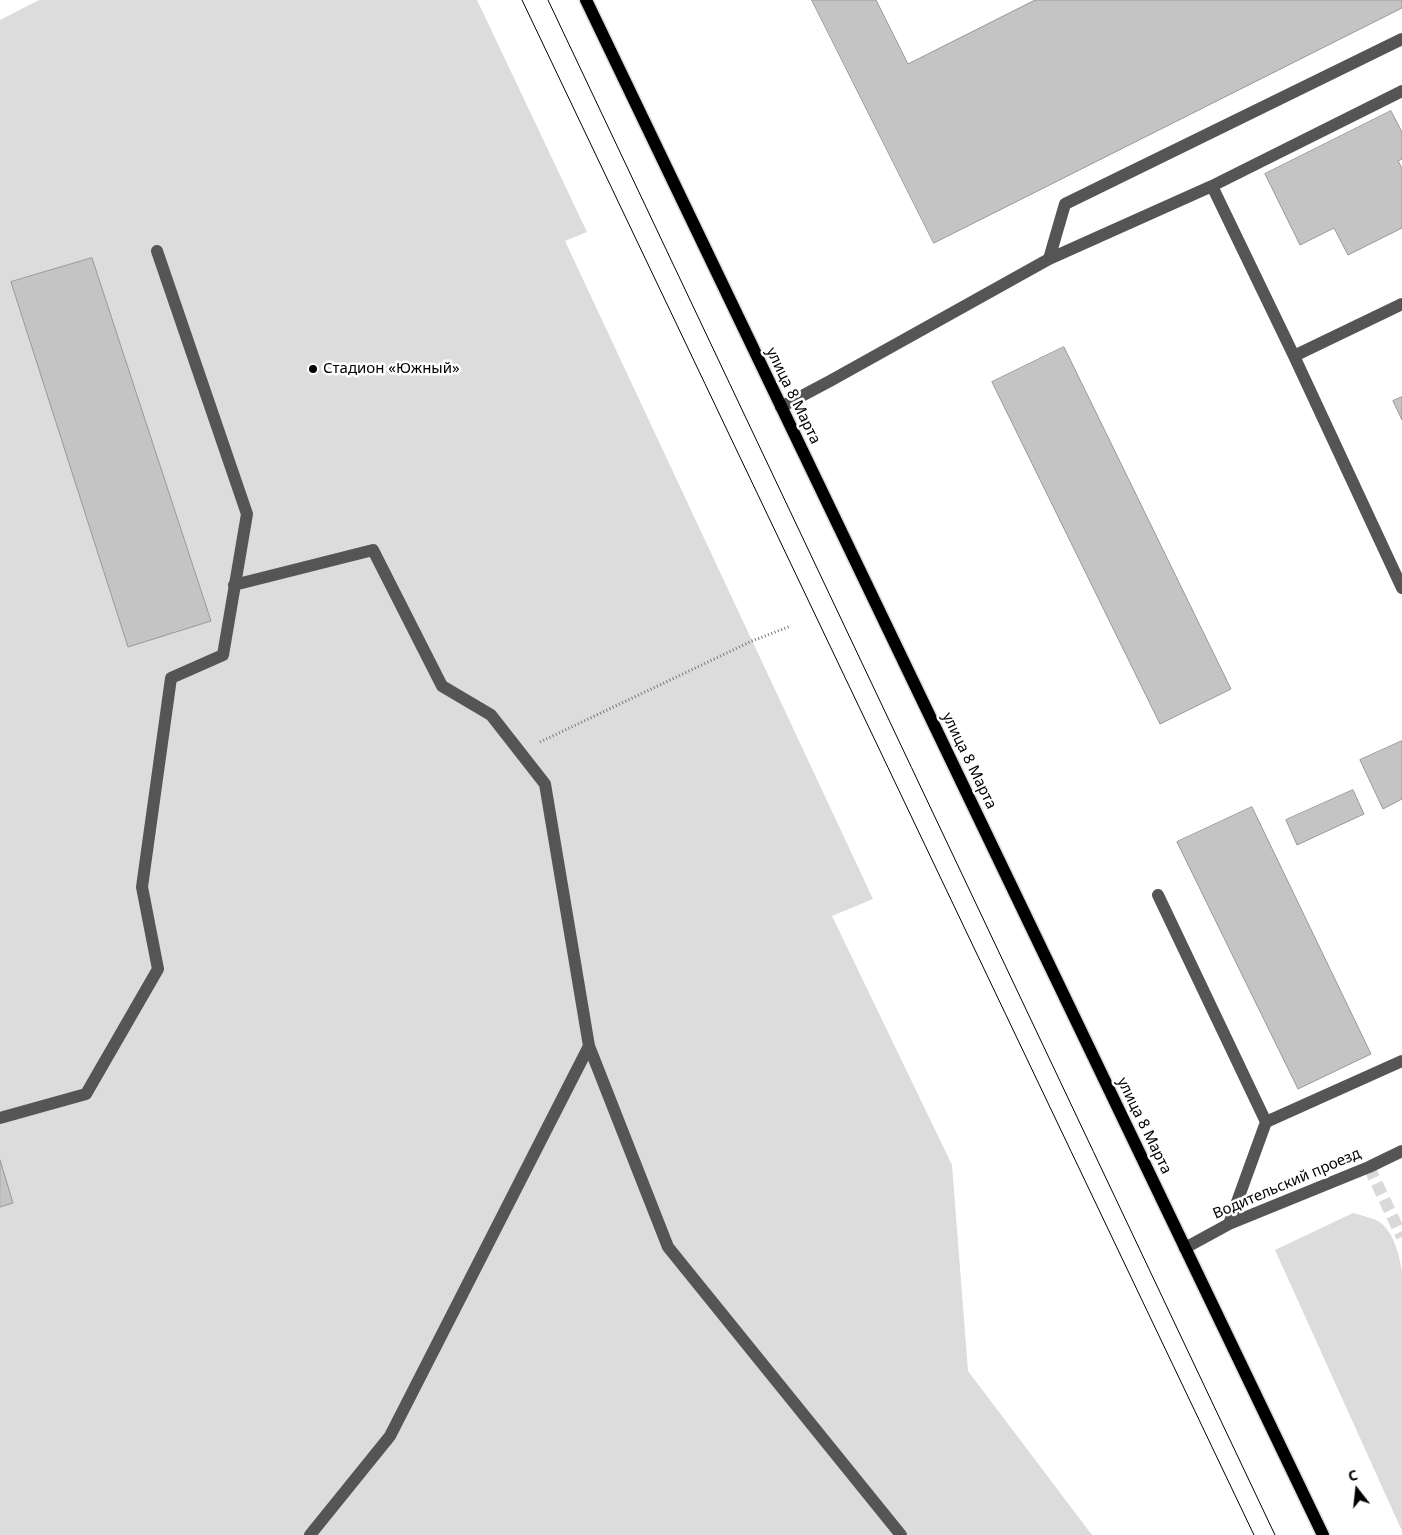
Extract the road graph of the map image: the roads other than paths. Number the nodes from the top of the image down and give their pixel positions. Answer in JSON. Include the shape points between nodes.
{"nodes":[{"id":1,"x":586,"y":0,"type":"edge"},
{"id":2,"x":1402,"y":39,"type":"edge"},
{"id":3,"x":1402,"y":91,"type":"edge"},
{"id":4,"x":1212,"y":186,"type":"junction"},
{"id":5,"x":157,"y":251,"type":"dead end"},
{"id":6,"x":1049,"y":259,"type":"junction"},
{"id":7,"x":1402,"y":304,"type":"edge"},
{"id":8,"x":1294,"y":356,"type":"junction"},
{"id":9,"x":781,"y":407,"type":"junction"},
{"id":10,"x":234,"y":586,"type":"junction"},
{"id":11,"x":1402,"y":588,"type":"edge"},
{"id":12,"x":1158,"y":895,"type":"dead end"},
{"id":13,"x":589,"y":1046,"type":"junction"},
{"id":14,"x":1402,"y":1061,"type":"edge"},
{"id":15,"x":0,"y":1118,"type":"edge"},
{"id":16,"x":1266,"y":1122,"type":"junction"},
{"id":17,"x":1402,"y":1151,"type":"edge"},
{"id":18,"x":1230,"y":1224,"type":"junction"},
{"id":19,"x":1185,"y":1248,"type":"junction"},
{"id":20,"x":310,"y":1535,"type":"edge"},
{"id":21,"x":901,"y":1535,"type":"edge"},
{"id":22,"x":1323,"y":1535,"type":"edge"}],
"edges":[{"from":1,"to":9,"type":"main road","name":"улица 8 Марта"},
{"from":2,"to":6,"type":"street","via":[[1065,204]]},
{"from":3,"to":4,"type":"street"},
{"from":4,"to":6,"type":"street"},
{"from":4,"to":8,"type":"street"},
{"from":5,"to":10,"type":"street","via":[[247,514]]},
{"from":6,"to":9,"type":"street"},
{"from":7,"to":8,"type":"street"},
{"from":8,"to":11,"type":"street"},
{"from":9,"to":19,"type":"main road","name":"улица 8 Марта"},
{"from":10,"to":13,"type":"street","via":[[373,550],[442,686],[491,715],[545,784]]},
{"from":10,"to":15,"type":"street","via":[[223,654],[171,678],[142,887],[158,969],[86,1094]]},
{"from":12,"to":16,"type":"street"},
{"from":13,"to":20,"type":"street","via":[[390,1436]]},
{"from":13,"to":21,"type":"street","via":[[668,1247]]},
{"from":14,"to":16,"type":"street"},
{"from":16,"to":18,"type":"street"},
{"from":17,"to":18,"type":"street","name":"Водительский проезд"},
{"from":18,"to":19,"type":"street","name":"Водительский проезд"},
{"from":19,"to":22,"type":"main road","name":"улица 8 Марта"}]}
